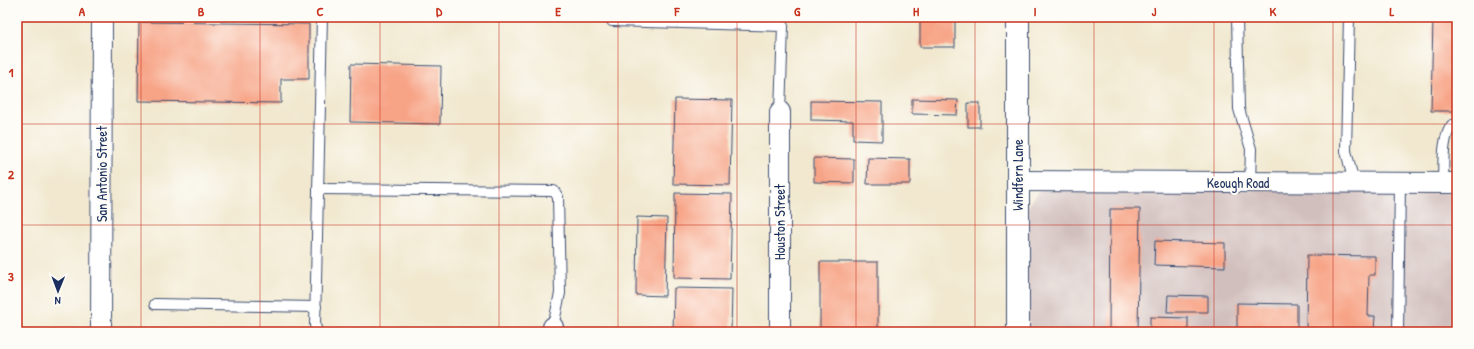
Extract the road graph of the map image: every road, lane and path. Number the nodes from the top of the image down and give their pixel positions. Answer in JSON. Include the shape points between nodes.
{"nodes":[{"id":1,"x":102,"y":17,"type":"edge"},
{"id":2,"x":322,"y":17,"type":"edge"},
{"id":3,"x":1018,"y":17,"type":"edge"},
{"id":4,"x":1237,"y":17,"type":"edge"},
{"id":5,"x":1349,"y":17,"type":"edge"},
{"id":6,"x":612,"y":21,"type":"dead end"},
{"id":7,"x":780,"y":112,"type":"joint"},
{"id":8,"x":1457,"y":125,"type":"edge"},
{"id":9,"x":1018,"y":181,"type":"junction"},
{"id":10,"x":1250,"y":183,"type":"junction"},
{"id":11,"x":1354,"y":183,"type":"junction"},
{"id":12,"x":1400,"y":183,"type":"junction"},
{"id":13,"x":1450,"y":183,"type":"edge"},
{"id":14,"x":318,"y":189,"type":"junction"},
{"id":15,"x":155,"y":304,"type":"dead end"},
{"id":16,"x":316,"y":307,"type":"junction"},
{"id":17,"x":553,"y":330,"type":"edge"},
{"id":18,"x":101,"y":332,"type":"edge"},
{"id":19,"x":317,"y":332,"type":"edge"},
{"id":20,"x":780,"y":332,"type":"edge"},
{"id":21,"x":1018,"y":332,"type":"edge"},
{"id":22,"x":1398,"y":332,"type":"edge"}],
"edges":[{"from":1,"to":18,"type":"street","name":"San Antonio Street"},
{"from":2,"to":14,"type":"lane"},
{"from":3,"to":9,"type":"street","name":"Windfern Lane"},
{"from":4,"to":10,"type":"lane","via":[[1239,110],[1251,149]]},
{"from":5,"to":11,"type":"lane","via":[[1346,151]]},
{"from":6,"to":7,"type":"lane","via":[[783,26]]},
{"from":7,"to":20,"type":"street","name":"Houston Street"},
{"from":8,"to":13,"type":"lane","via":[[1452,125],[1448,130],[1444,156]]},
{"from":9,"to":10,"type":"street","name":"Keough Road"},
{"from":9,"to":21,"type":"street","name":"Windfern Lane"},
{"from":10,"to":11,"type":"street","name":"Keough Road"},
{"from":11,"to":12,"type":"street","name":"Keough Road"},
{"from":12,"to":13,"type":"street","name":"Keough Road"},
{"from":12,"to":22,"type":"lane"},
{"from":14,"to":16,"type":"lane"},
{"from":14,"to":17,"type":"lane","via":[[554,191],[558,197],[560,293]]},
{"from":15,"to":16,"type":"lane"},
{"from":16,"to":19,"type":"lane"}]}
